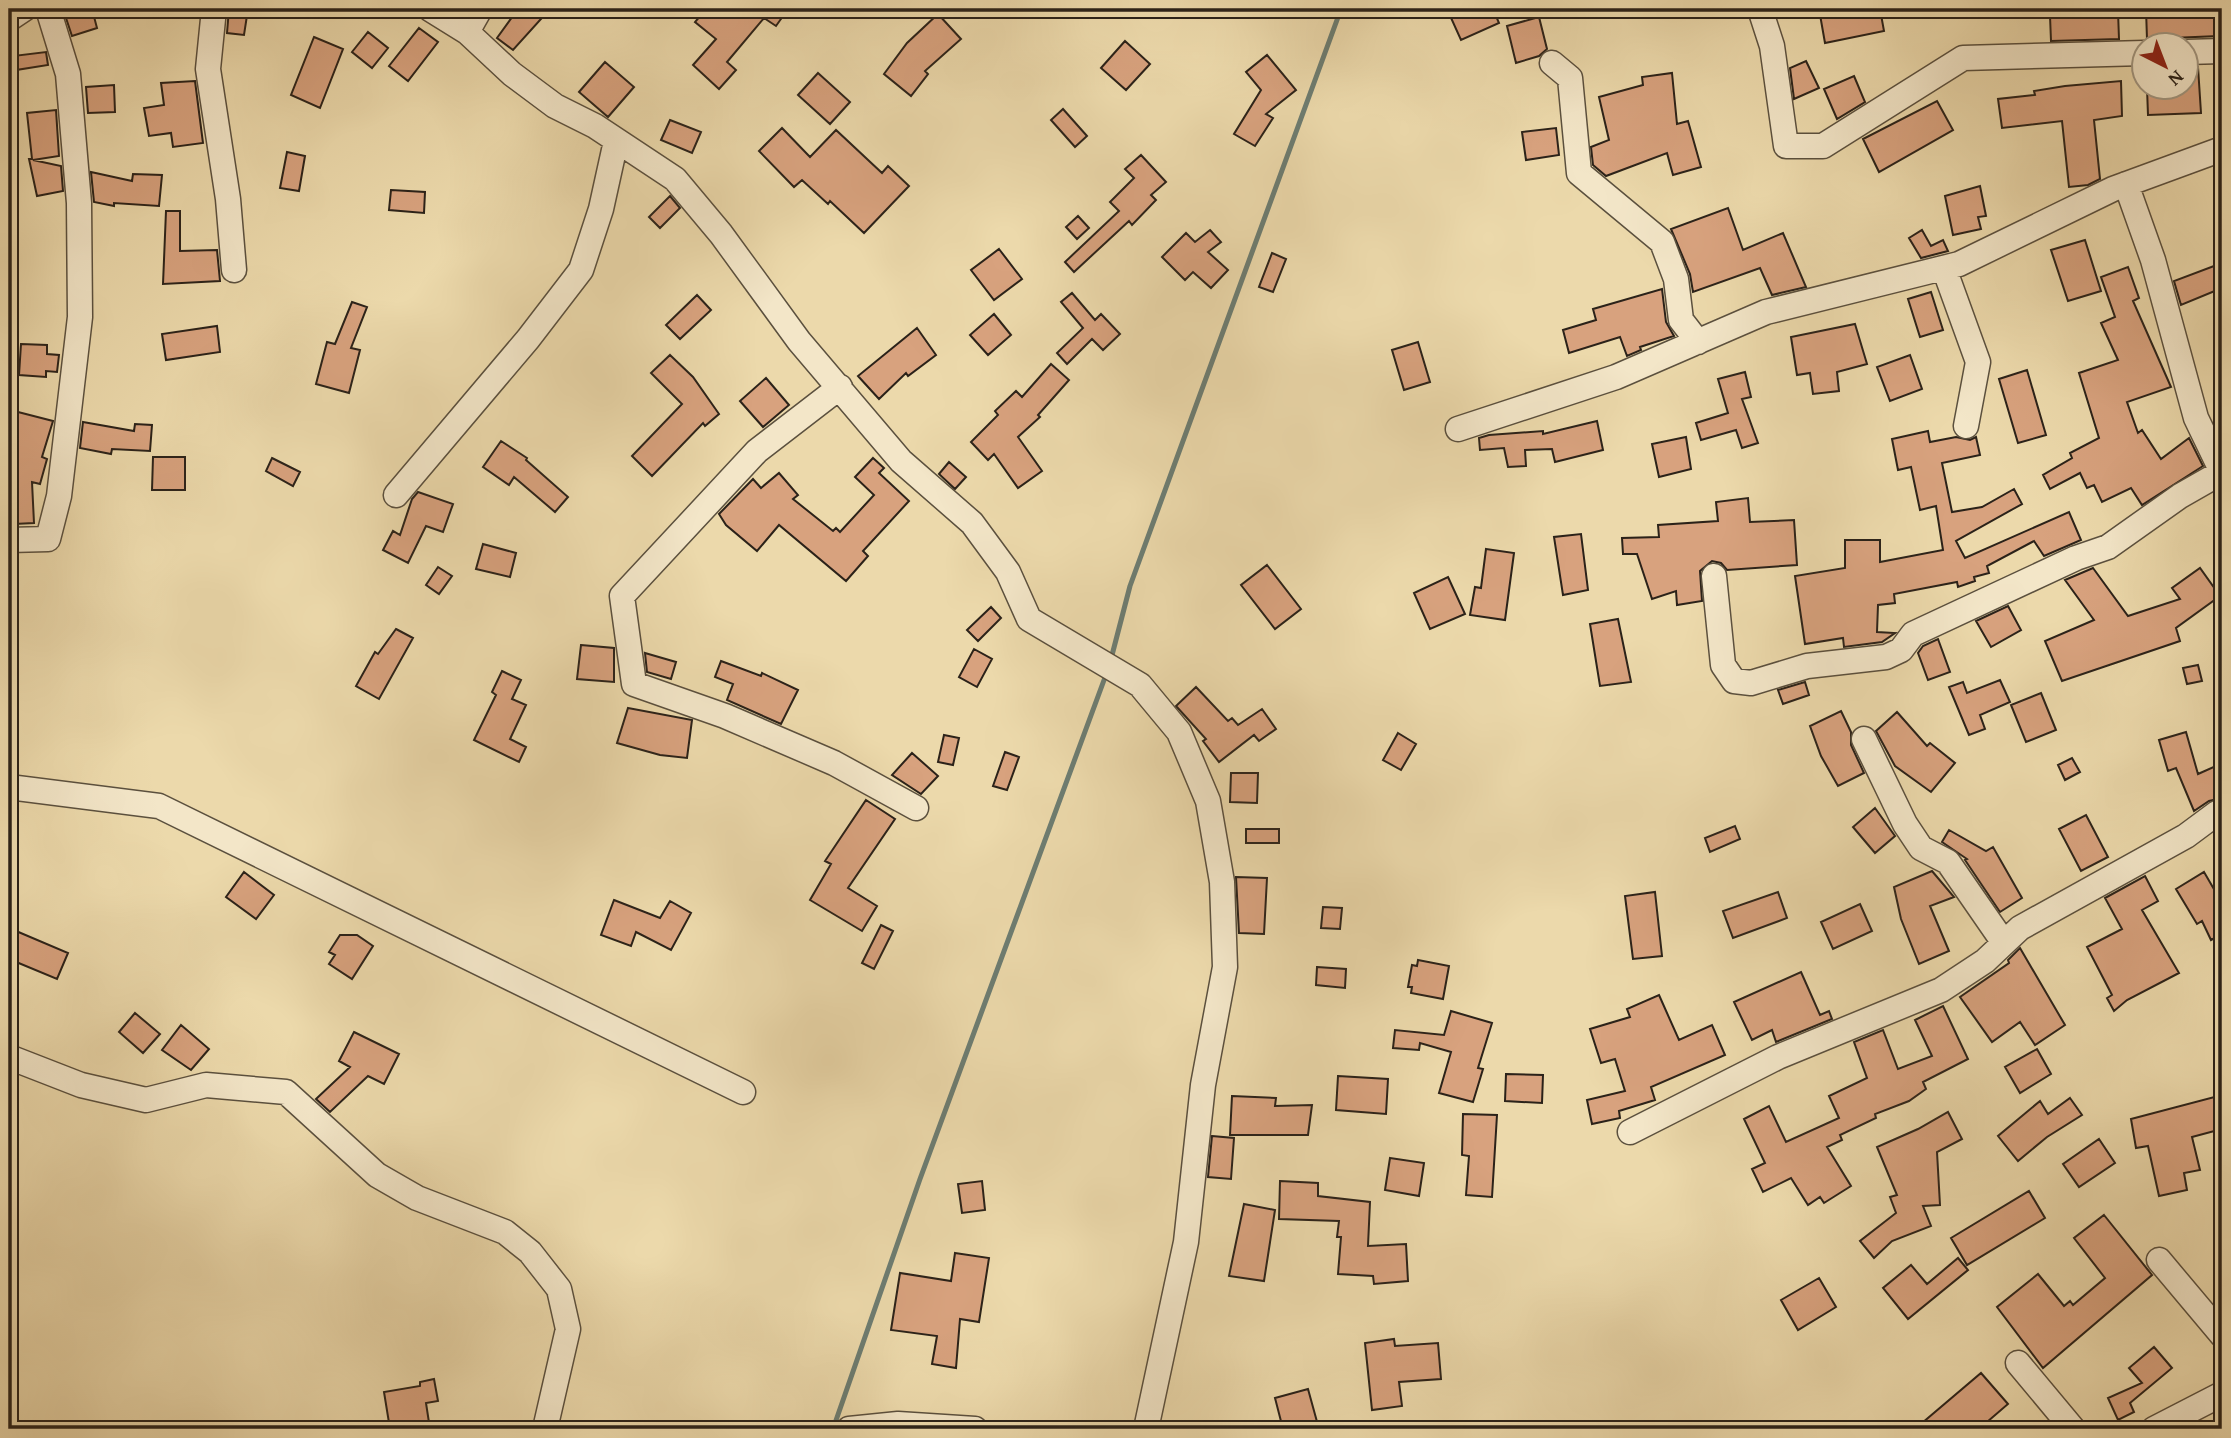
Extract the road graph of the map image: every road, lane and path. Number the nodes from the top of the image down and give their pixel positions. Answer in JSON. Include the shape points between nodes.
{"nodes":[{"id":1,"x":24,"y":9,"type":"edge"},
{"id":2,"x":48,"y":9,"type":"edge"},
{"id":3,"x":214,"y":9,"type":"edge"},
{"id":4,"x":430,"y":9,"type":"edge"},
{"id":5,"x":481,"y":9,"type":"edge"},
{"id":6,"x":1760,"y":9,"type":"edge"},
{"id":7,"x":9,"y":19,"type":"edge"},
{"id":8,"x":467,"y":32,"type":"junction"},
{"id":9,"x":2222,"y":51,"type":"edge"},
{"id":10,"x":2200,"y":52,"type":"edge"},
{"id":11,"x":2130,"y":53,"type":"edge"},
{"id":12,"x":1552,"y":63,"type":"dead end"},
{"id":13,"x":616,"y":141,"type":"junction"},
{"id":14,"x":2222,"y":149,"type":"edge"},
{"id":15,"x":2126,"y":184,"type":"junction"},
{"id":16,"x":1944,"y":268,"type":"junction"},
{"id":17,"x":234,"y":270,"type":"dead end"},
{"id":18,"x":1698,"y":342,"type":"junction"},
{"id":19,"x":840,"y":387,"type":"junction"},
{"id":20,"x":1966,"y":426,"type":"dead end"},
{"id":21,"x":1458,"y":429,"type":"dead end"},
{"id":22,"x":2222,"y":472,"type":"edge"},
{"id":23,"x":396,"y":495,"type":"dead end"},
{"id":24,"x":9,"y":540,"type":"edge"},
{"id":25,"x":1714,"y":576,"type":"dead end"},
{"id":26,"x":1864,"y":739,"type":"dead end"},
{"id":27,"x":9,"y":787,"type":"edge"},
{"id":28,"x":916,"y":808,"type":"dead end"},
{"id":29,"x":2222,"y":813,"type":"edge"},
{"id":30,"x":2004,"y":943,"type":"junction"},
{"id":31,"x":9,"y":1057,"type":"edge"},
{"id":32,"x":743,"y":1091,"type":"dead end"},
{"id":33,"x":1630,"y":1132,"type":"dead end"},
{"id":34,"x":2159,"y":1260,"type":"dead end"},
{"id":35,"x":2222,"y":1335,"type":"edge"},
{"id":36,"x":2018,"y":1363,"type":"dead end"},
{"id":37,"x":2222,"y":1394,"type":"edge"},
{"id":38,"x":545,"y":1429,"type":"edge"},
{"id":39,"x":849,"y":1429,"type":"edge"},
{"id":40,"x":975,"y":1429,"type":"edge"},
{"id":41,"x":1146,"y":1429,"type":"edge"},
{"id":42,"x":2073,"y":1429,"type":"edge"},
{"id":43,"x":2154,"y":1429,"type":"edge"}],
"edges":[{"from":1,"to":7,"type":"street"},
{"from":2,"to":24,"type":"street","via":[[68,74],[79,204],[80,317],[59,496],[48,539]]},
{"from":3,"to":17,"type":"street","via":[[208,69]]},
{"from":4,"to":8,"type":"street"},
{"from":5,"to":8,"type":"street"},
{"from":6,"to":11,"type":"street","via":[[1772,46],[1786,146],[1823,146],[1963,58]]},
{"from":8,"to":13,"type":"street","via":[[555,106]]},
{"from":9,"to":10,"type":"street"},
{"from":12,"to":18,"type":"street","via":[[1570,78],[1579,173],[1662,242],[1676,279],[1681,320]]},
{"from":13,"to":19,"type":"street","via":[[675,179],[799,341]]},
{"from":13,"to":23,"type":"street","via":[[581,270]]},
{"from":14,"to":15,"type":"street"},
{"from":15,"to":16,"type":"street"},
{"from":15,"to":22,"type":"street","via":[[2153,260],[2196,418]]},
{"from":16,"to":18,"type":"street","via":[[1766,312]]},
{"from":16,"to":20,"type":"street","via":[[1978,362]]},
{"from":18,"to":21,"type":"street","via":[[1616,377]]},
{"from":19,"to":28,"type":"street","via":[[757,451],[622,596],[634,684],[725,716],[834,763]]},
{"from":19,"to":41,"type":"street","via":[[901,461],[972,523],[1008,572],[1029,619],[1140,685],[1179,732],[1208,801],[1222,882],[1225,967],[1203,1086],[1186,1242]]},
{"from":22,"to":25,"type":"street","via":[[2108,547],[1913,634],[1901,650],[1886,657],[1807,666],[1751,683],[1734,681],[1723,666]]},
{"from":26,"to":30,"type":"street","via":[[1921,848],[1948,862]]},
{"from":27,"to":32,"type":"street","via":[[159,806]]},
{"from":29,"to":30,"type":"street","via":[[2020,928]]},
{"from":30,"to":33,"type":"street","via":[[1941,990],[1778,1056]]},
{"from":31,"to":38,"type":"street","via":[[82,1086],[146,1100],[206,1085],[286,1092],[377,1175],[417,1198],[505,1232],[530,1252],[559,1289],[568,1329]]},
{"from":34,"to":35,"type":"street"},
{"from":36,"to":42,"type":"street"},
{"from":37,"to":43,"type":"street"},
{"from":39,"to":40,"type":"street","via":[[898,1424]]}]}
